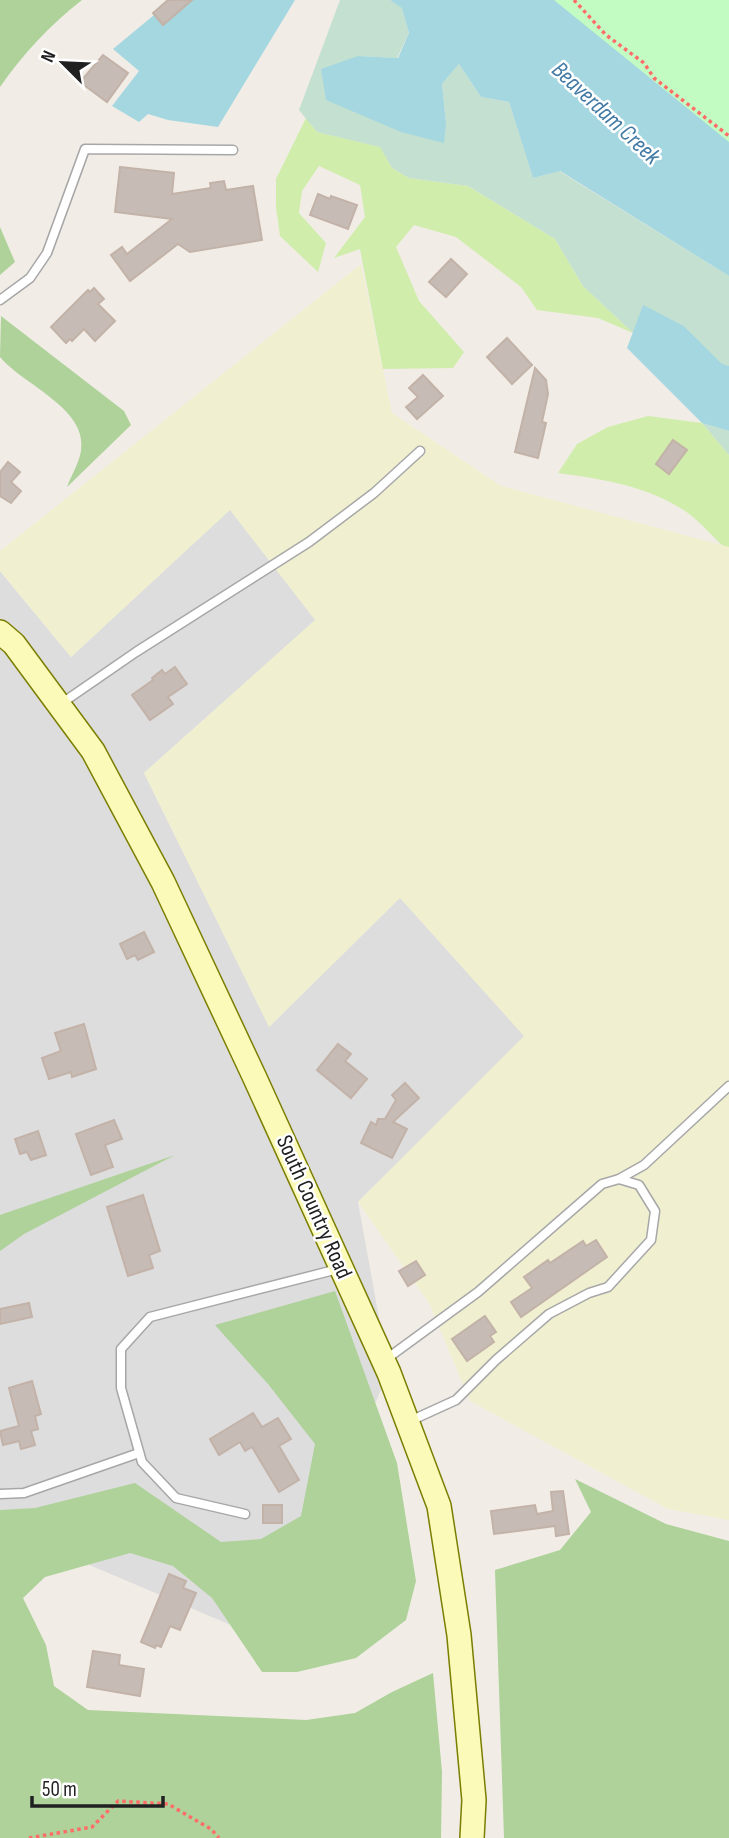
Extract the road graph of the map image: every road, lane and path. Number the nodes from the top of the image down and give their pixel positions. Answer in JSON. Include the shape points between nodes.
{"nodes":[{"id":1,"x":574,"y":0,"type":"edge"},
{"id":2,"x":729,"y":136,"type":"edge"},
{"id":3,"x":233,"y":150,"type":"dead end"},
{"id":4,"x":0,"y":300,"type":"edge"},
{"id":5,"x":419,"y":451,"type":"dead end"},
{"id":6,"x":0,"y":632,"type":"edge"},
{"id":7,"x":59,"y":705,"type":"junction"},
{"id":8,"x":729,"y":1086,"type":"edge"},
{"id":9,"x":619,"y":1179,"type":"junction"},
{"id":10,"x":341,"y":1268,"type":"junction"},
{"id":11,"x":383,"y":1361,"type":"junction"},
{"id":12,"x":407,"y":1422,"type":"junction"},
{"id":13,"x":139,"y":1453,"type":"junction"},
{"id":14,"x":0,"y":1494,"type":"edge"},
{"id":15,"x":244,"y":1514,"type":"dead end"},
{"id":16,"x":29,"y":1838,"type":"edge"},
{"id":17,"x":219,"y":1838,"type":"edge"},
{"id":18,"x":472,"y":1838,"type":"edge"}],
"edges":[{"from":1,"to":2,"type":"path","via":[[606,35],[644,63],[654,78]]},
{"from":3,"to":4,"type":"lane","via":[[85,149],[47,253],[30,278]]},
{"from":5,"to":7,"type":"lane","via":[[374,493],[309,542]]},
{"from":6,"to":7,"type":"main road","name":"South Country Road"},
{"from":7,"to":10,"type":"main road","name":"South Country Road","via":[[93,751],[163,882]]},
{"from":8,"to":9,"type":"lane","via":[[644,1165]]},
{"from":9,"to":11,"type":"lane","via":[[602,1184],[478,1292]]},
{"from":9,"to":12,"type":"lane","via":[[639,1185],[655,1211],[650,1240],[608,1287],[549,1314],[456,1400]]},
{"from":10,"to":11,"type":"main road","name":"South Country Road"},
{"from":10,"to":13,"type":"lane","via":[[150,1317],[121,1349],[121,1388]]},
{"from":11,"to":12,"type":"main road","name":"South Country Road"},
{"from":12,"to":18,"type":"main road","name":"South Country Road","via":[[439,1506],[443,1531],[459,1635],[474,1800]]},
{"from":13,"to":14,"type":"lane","via":[[24,1493]]},
{"from":13,"to":15,"type":"lane","via":[[176,1498]]},
{"from":16,"to":17,"type":"path","via":[[92,1827],[118,1801],[168,1804]]}]}
